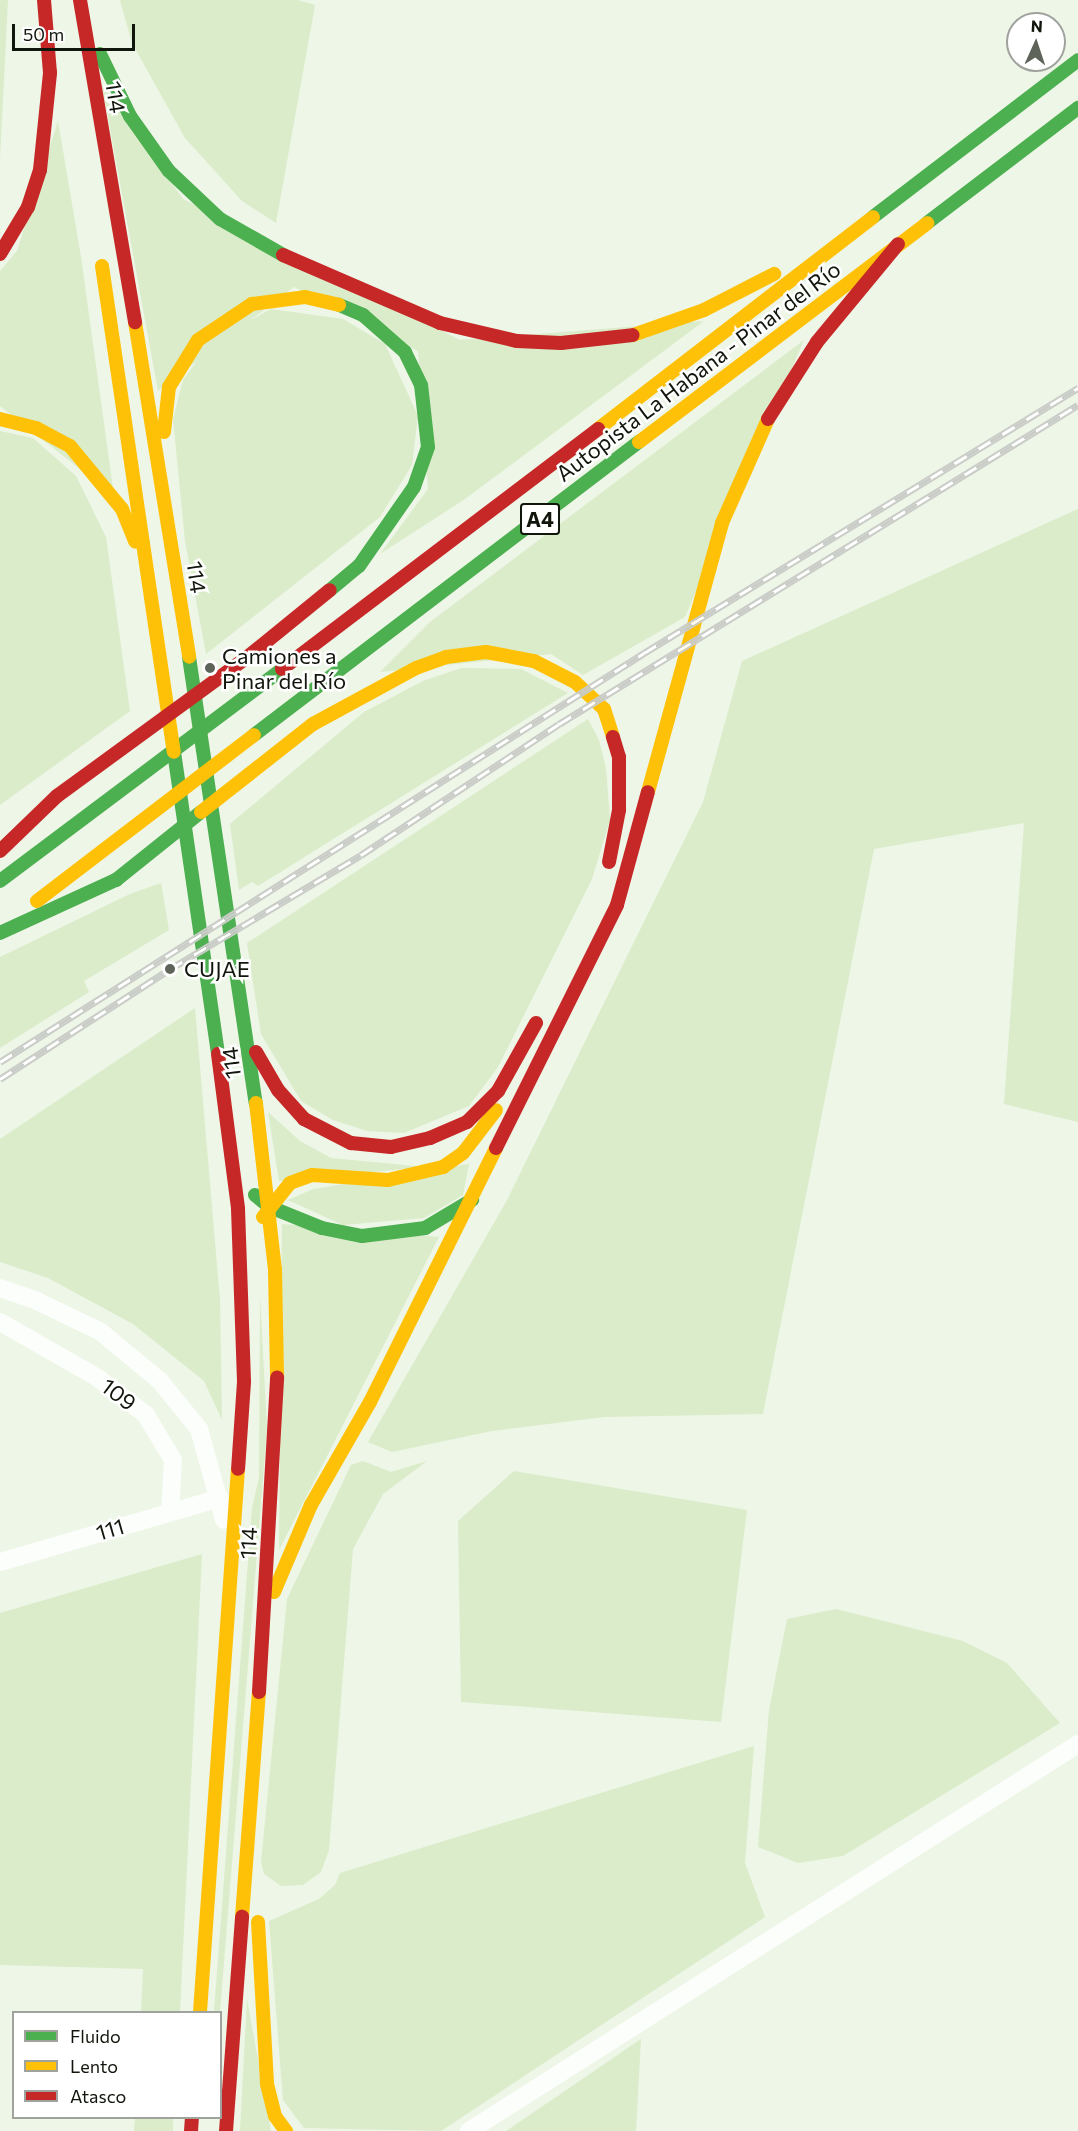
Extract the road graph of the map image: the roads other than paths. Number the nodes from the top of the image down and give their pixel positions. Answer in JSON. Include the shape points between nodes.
{"nodes":[{"id":1,"x":44,"y":0,"type":"edge"},
{"id":2,"x":80,"y":2,"type":"edge"},
{"id":3,"x":1078,"y":60,"type":"edge"},
{"id":4,"x":1078,"y":108,"type":"edge"},
{"id":5,"x":849,"y":235,"type":"junction"},
{"id":6,"x":898,"y":244,"type":"junction"},
{"id":7,"x":99,"y":248,"type":"dead end"},
{"id":8,"x":0,"y":254,"type":"edge"},
{"id":9,"x":0,"y":419,"type":"edge"},
{"id":10,"x":161,"y":476,"type":"junction"},
{"id":11,"x":465,"y":531,"type":"junction"},
{"id":12,"x":151,"y":579,"type":"junction"},
{"id":13,"x":371,"y":581,"type":"dead end"},
{"id":14,"x":351,"y":592,"type":"dead end"},
{"id":15,"x":288,"y":625,"type":"junction"},
{"id":16,"x":349,"y":664,"type":"junction"},
{"id":17,"x":313,"y":724,"type":"junction"},
{"id":18,"x":57,"y":796,"type":"junction"},
{"id":19,"x":19,"y":812,"type":"dead end"},
{"id":20,"x":0,"y":851,"type":"edge"},
{"id":21,"x":604,"y":877,"type":"dead end"},
{"id":22,"x":0,"y":881,"type":"edge"},
{"id":23,"x":0,"y":931,"type":"edge"},
{"id":24,"x":545,"y":1005,"type":"dead end"},
{"id":25,"x":248,"y":1033,"type":"junction"},
{"id":26,"x":530,"y":1035,"type":"junction"},
{"id":27,"x":221,"y":1076,"type":"junction"},
{"id":28,"x":472,"y":1200,"type":"junction"},
{"id":29,"x":270,"y":1207,"type":"junction"},
{"id":30,"x":0,"y":1288,"type":"edge"},
{"id":31,"x":0,"y":1322,"type":"edge"},
{"id":32,"x":244,"y":1369,"type":"junction"},
{"id":33,"x":220,"y":1498,"type":"junction"},
{"id":34,"x":170,"y":1512,"type":"junction"},
{"id":35,"x":0,"y":1562,"type":"edge"},
{"id":36,"x":231,"y":1589,"type":"junction"},
{"id":37,"x":265,"y":1613,"type":"junction"},
{"id":38,"x":1078,"y":1744,"type":"edge"},
{"id":39,"x":250,"y":1812,"type":"junction"},
{"id":40,"x":200,"y":2011,"type":"edge"},
{"id":41,"x":226,"y":2131,"type":"edge"},
{"id":42,"x":286,"y":2131,"type":"edge"},
{"id":43,"x":469,"y":2131,"type":"edge"}],
"edges":[{"from":1,"to":8,"type":"highway","via":[[50,73],[40,170],[28,207]]},
{"from":2,"to":5,"type":"highway","via":[[107,73],[130,116],[169,171],[211,212],[273,250],[431,320],[475,334],[561,343],[627,337],[704,309]]},
{"from":2,"to":10,"type":"highway","name":"114"},
{"from":3,"to":5,"type":"highway","name":"Autopista La Habana - Pinar del Río","number":"A4"},
{"from":4,"to":6,"type":"highway","name":"Autopista La Habana - Pinar del Río","number":"A4"},
{"from":5,"to":11,"type":"highway","name":"Autopista La Habana - Pinar del Río","number":"A4"},
{"from":6,"to":16,"type":"highway","name":"Autopista La Habana - Pinar del Río","number":"A4"},
{"from":6,"to":28,"type":"highway","via":[[818,342],[766,421],[722,522],[616,905]]},
{"from":7,"to":12,"type":"highway","name":"114"},
{"from":9,"to":12,"type":"highway","via":[[36,428],[70,446],[122,509]]},
{"from":10,"to":15,"type":"highway","via":[[165,407],[177,372],[198,340],[252,304],[297,297],[332,302],[363,315],[405,352],[414,365],[425,404],[428,447],[423,468],[402,506],[359,566]]},
{"from":10,"to":25,"type":"highway","name":"114"},
{"from":11,"to":13,"type":"highway"},
{"from":11,"to":22,"type":"highway","name":"Autopista La Habana - Pinar del Río","number":"A4"},
{"from":12,"to":27,"type":"highway","name":"114"},
{"from":14,"to":15,"type":"highway"},
{"from":15,"to":18,"type":"highway"},
{"from":16,"to":17,"type":"highway"},
{"from":16,"to":23,"type":"highway","name":"Autopista La Habana - Pinar del Río","number":"A4"},
{"from":17,"to":21,"type":"highway","via":[[388,682],[446,657],[486,652],[534,661],[574,682],[604,709],[619,757],[619,810]]},
{"from":17,"to":23,"type":"highway","via":[[116,880]]},
{"from":18,"to":19,"type":"highway"},
{"from":18,"to":20,"type":"highway"},
{"from":24,"to":26,"type":"highway"},
{"from":25,"to":26,"type":"highway","via":[[266,1071],[304,1119],[351,1143],[391,1147],[430,1138],[467,1122],[498,1091]]},
{"from":25,"to":29,"type":"highway","name":"114"},
{"from":26,"to":29,"type":"highway","via":[[496,1111],[463,1153],[442,1167],[388,1180],[312,1175],[290,1183]]},
{"from":27,"to":29,"type":"highway","via":[[251,1187],[256,1198]]},
{"from":27,"to":32,"type":"highway","name":"114","via":[[238,1209]]},
{"from":28,"to":29,"type":"highway","via":[[425,1228],[362,1236],[322,1228]]},
{"from":28,"to":37,"type":"highway","via":[[370,1402],[311,1505]]},
{"from":29,"to":32,"type":"highway","via":[[254,1233],[251,1251]]},
{"from":29,"to":37,"type":"highway","name":"114","via":[[279,1356]]},
{"from":30,"to":33,"type":"street","via":[[101,1332],[134,1355],[199,1429]]},
{"from":31,"to":34,"type":"street","name":"109","via":[[98,1378],[146,1415],[173,1460]]},
{"from":32,"to":36,"type":"highway","name":"114"},
{"from":33,"to":34,"type":"street","name":"111"},
{"from":33,"to":36,"type":"street"},
{"from":34,"to":35,"type":"street","name":"111"},
{"from":36,"to":40,"type":"highway","name":"114"},
{"from":37,"to":39,"type":"highway","name":"114"},
{"from":38,"to":43,"type":"street"},
{"from":39,"to":41,"type":"highway","name":"114"},
{"from":39,"to":42,"type":"highway","via":[[267,2084],[275,2116]]}]}
